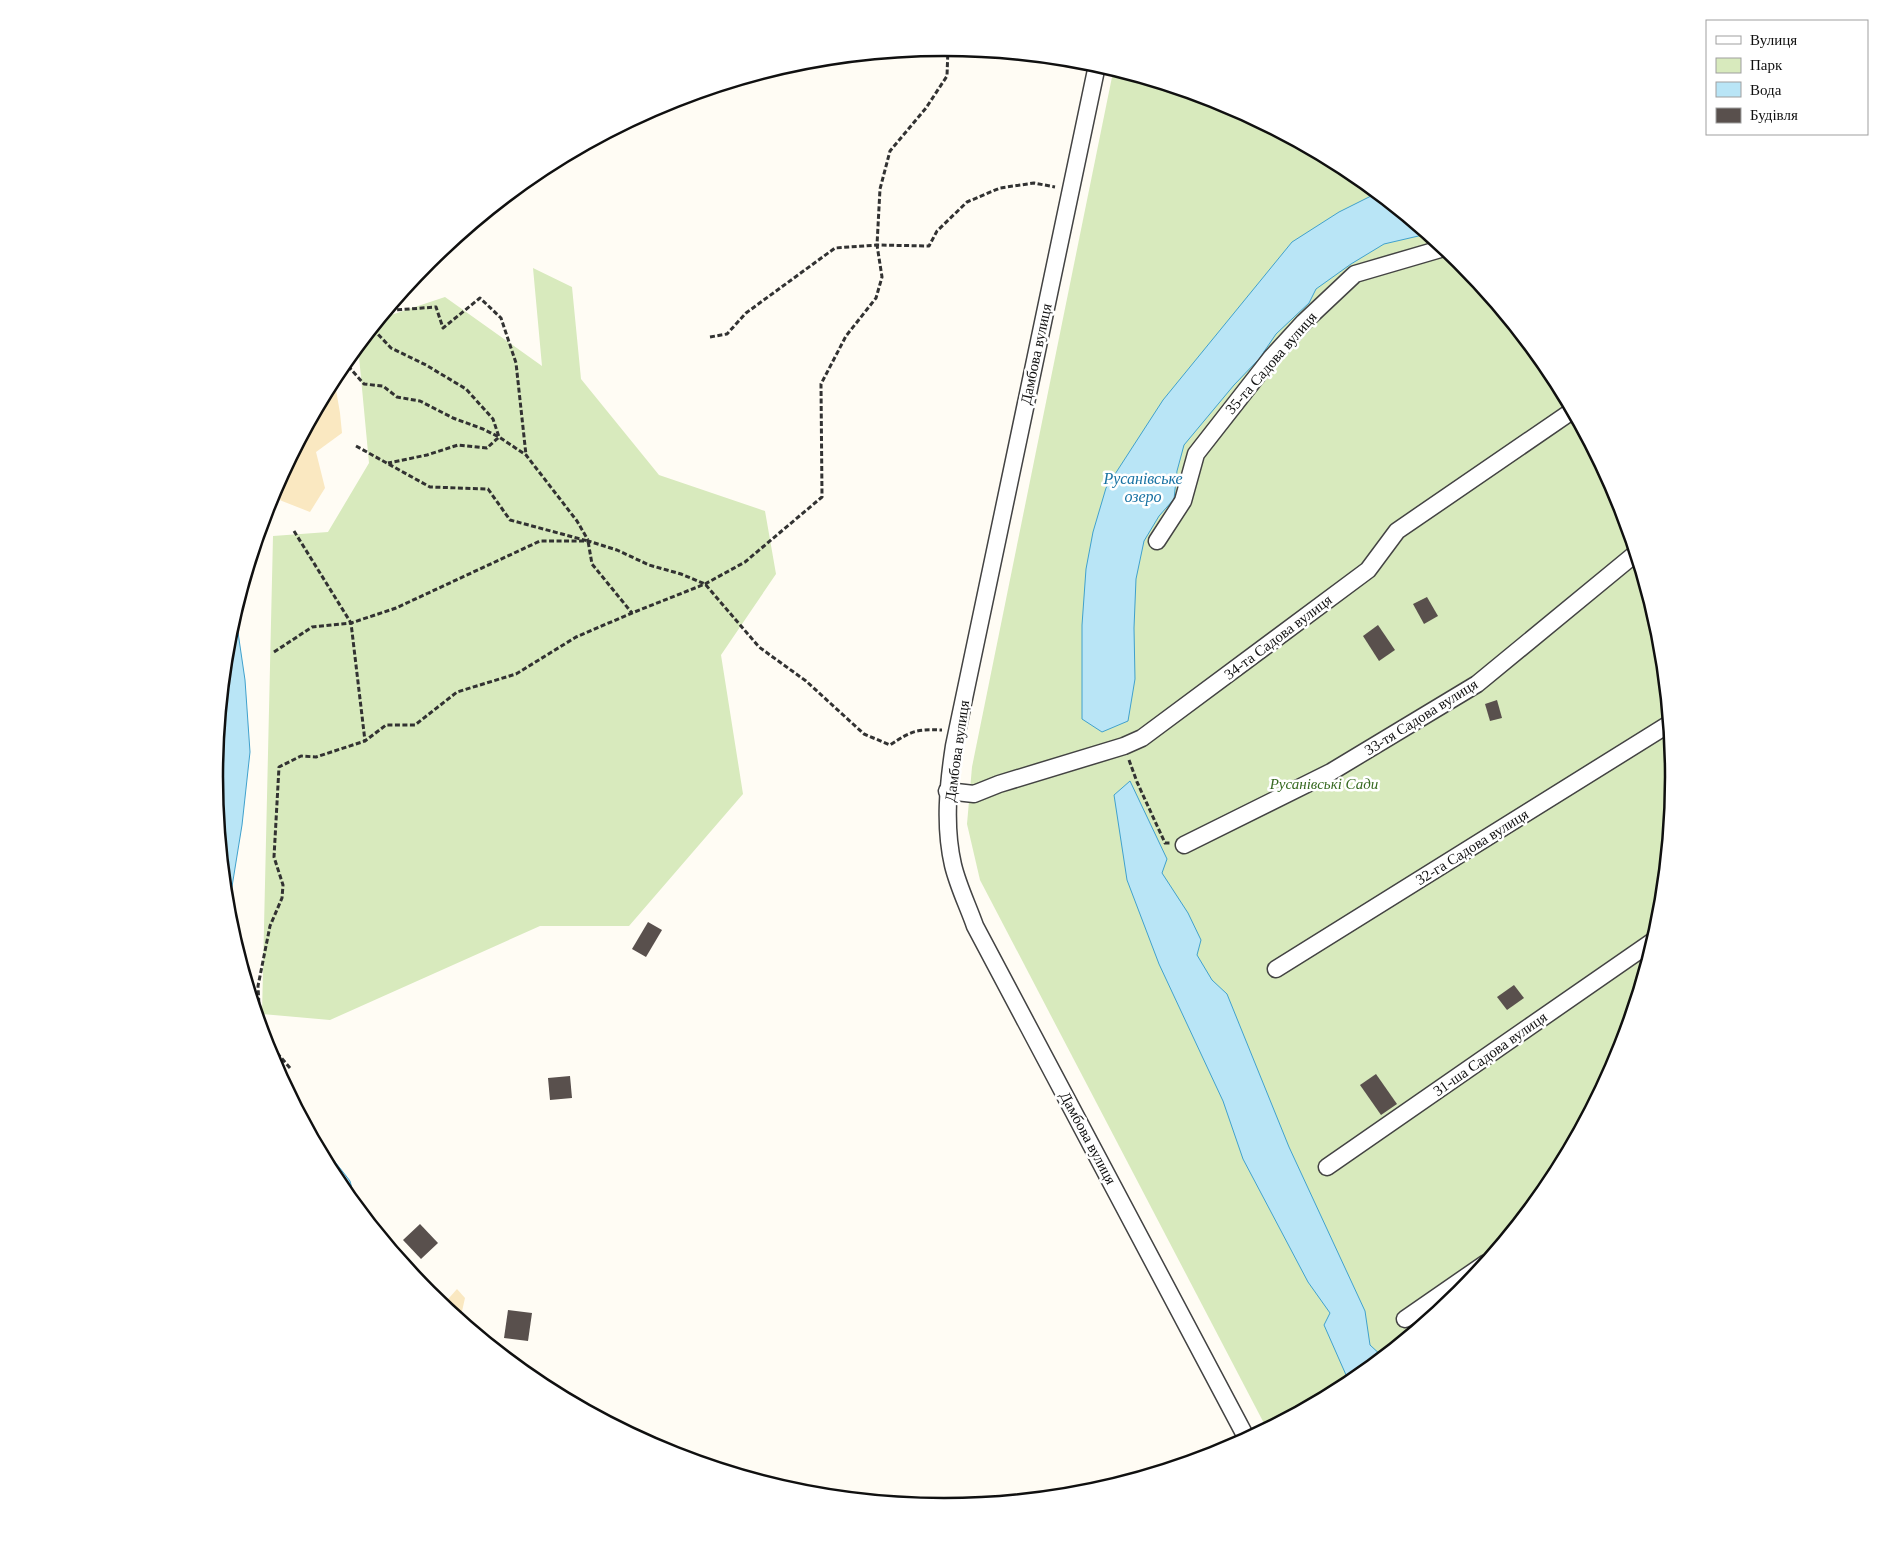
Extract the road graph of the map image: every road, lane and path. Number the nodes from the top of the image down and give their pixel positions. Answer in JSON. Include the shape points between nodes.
{"nodes":[{"id":1,"x":948,"y":56,"type":"edge"},
{"id":2,"x":1095,"y":73,"type":"edge"},
{"id":3,"x":1070,"y":190,"type":"junction"},
{"id":4,"x":877,"y":245,"type":"junction"},
{"id":5,"x":1436,"y":250,"type":"edge"},
{"id":6,"x":395,"y":310,"type":"edge"},
{"id":7,"x":376,"y":333,"type":"edge"},
{"id":8,"x":710,"y":337,"type":"dead end"},
{"id":9,"x":350,"y":368,"type":"edge"},
{"id":10,"x":1567,"y":414,"type":"edge"},
{"id":11,"x":499,"y":437,"type":"junction"},
{"id":12,"x":356,"y":446,"type":"dead end"},
{"id":13,"x":526,"y":455,"type":"junction"},
{"id":14,"x":387,"y":463,"type":"junction"},
{"id":15,"x":294,"y":531,"type":"dead end"},
{"id":16,"x":588,"y":541,"type":"junction"},
{"id":17,"x":1157,"y":541,"type":"dead end"},
{"id":18,"x":1631,"y":558,"type":"edge"},
{"id":19,"x":705,"y":584,"type":"junction"},
{"id":20,"x":632,"y":612,"type":"junction"},
{"id":21,"x":352,"y":623,"type":"junction"},
{"id":22,"x":274,"y":652,"type":"dead end"},
{"id":23,"x":1664,"y":727,"type":"edge"},
{"id":24,"x":958,"y":730,"type":"junction"},
{"id":25,"x":365,"y":741,"type":"junction"},
{"id":26,"x":1124,"y":746,"type":"junction"},
{"id":27,"x":948,"y":791,"type":"junction"},
{"id":28,"x":1184,"y":845,"type":"joint"},
{"id":29,"x":1644,"y":949,"type":"edge"},
{"id":30,"x":1276,"y":969,"type":"dead end"},
{"id":31,"x":259,"y":1002,"type":"edge"},
{"id":32,"x":278,"y":1054,"type":"edge"},
{"id":33,"x":290,"y":1068,"type":"dead end"},
{"id":34,"x":1327,"y":1167,"type":"dead end"},
{"id":35,"x":1463,"y":1278,"type":"edge"},
{"id":36,"x":1405,"y":1319,"type":"dead end"},
{"id":37,"x":1244,"y":1433,"type":"edge"}],
"edges":[{"from":1,"to":4,"type":"path","via":[[947,76],[926,108],[890,151],[880,189]]},
{"from":2,"to":3,"type":"street","name":"Дамбова вулиця"},
{"from":3,"to":4,"type":"path","via":[[1034,183],[1000,188],[967,202],[937,231],[929,246]]},
{"from":3,"to":24,"type":"street","name":"Дамбова вулиця"},
{"from":4,"to":8,"type":"path","via":[[835,248],[746,313],[726,334]]},
{"from":4,"to":19,"type":"path","via":[[882,277],[876,298],[846,336],[821,384],[822,497],[745,562]]},
{"from":5,"to":17,"type":"street","name":"35-та Садова вулиця","via":[[1355,274],[1304,322],[1271,358],[1196,454],[1183,501]]},
{"from":6,"to":13,"type":"path","via":[[436,306],[443,328],[480,298],[501,318],[516,363]]},
{"from":7,"to":11,"type":"path","via":[[391,348],[466,389],[493,419]]},
{"from":9,"to":11,"type":"path","via":[[364,384],[383,386],[398,396],[420,401]]},
{"from":10,"to":26,"type":"street","name":"34-та Садова вулиця","via":[[1398,531],[1368,570],[1142,738]]},
{"from":11,"to":13,"type":"path"},
{"from":11,"to":14,"type":"path","via":[[487,448],[458,445]]},
{"from":12,"to":14,"type":"path"},
{"from":13,"to":16,"type":"path","via":[[577,521]]},
{"from":14,"to":16,"type":"path","via":[[430,488],[488,489],[510,520]]},
{"from":15,"to":21,"type":"path"},
{"from":16,"to":19,"type":"path"},
{"from":16,"to":20,"type":"path","via":[[592,564]]},
{"from":16,"to":21,"type":"path","via":[[540,541],[396,608]]},
{"from":18,"to":28,"type":"street","name":"33-тя Садова вулиця","via":[[1477,684],[1331,772]]},
{"from":19,"to":20,"type":"path"},
{"from":19,"to":24,"type":"path","via":[[759,647],[806,681],[864,734],[890,745],[909,732]]},
{"from":20,"to":25,"type":"path","via":[[576,637],[516,674],[457,692],[415,725],[386,725]]},
{"from":21,"to":22,"type":"path","via":[[312,628]]},
{"from":21,"to":25,"type":"path"},
{"from":23,"to":30,"type":"street","name":"32-га Садова вулиця"},
{"from":24,"to":27,"type":"street","name":"Дамбова вулиця"},
{"from":25,"to":31,"type":"path","via":[[316,757],[301,756],[279,767],[274,857],[283,885],[282,898],[270,926],[258,986]]},
{"from":26,"to":27,"type":"street","name":"34-та Садова вулиця","via":[[974,794]]},
{"from":26,"to":28,"type":"path","via":[[1165,843]]},
{"from":27,"to":37,"type":"street","name":"Дамбова вулиця","via":[[953,866],[975,926]]},
{"from":29,"to":34,"type":"street","name":"31-ша Садова вулиця"},
{"from":32,"to":33,"type":"path"},
{"from":35,"to":36,"type":"street"}]}
